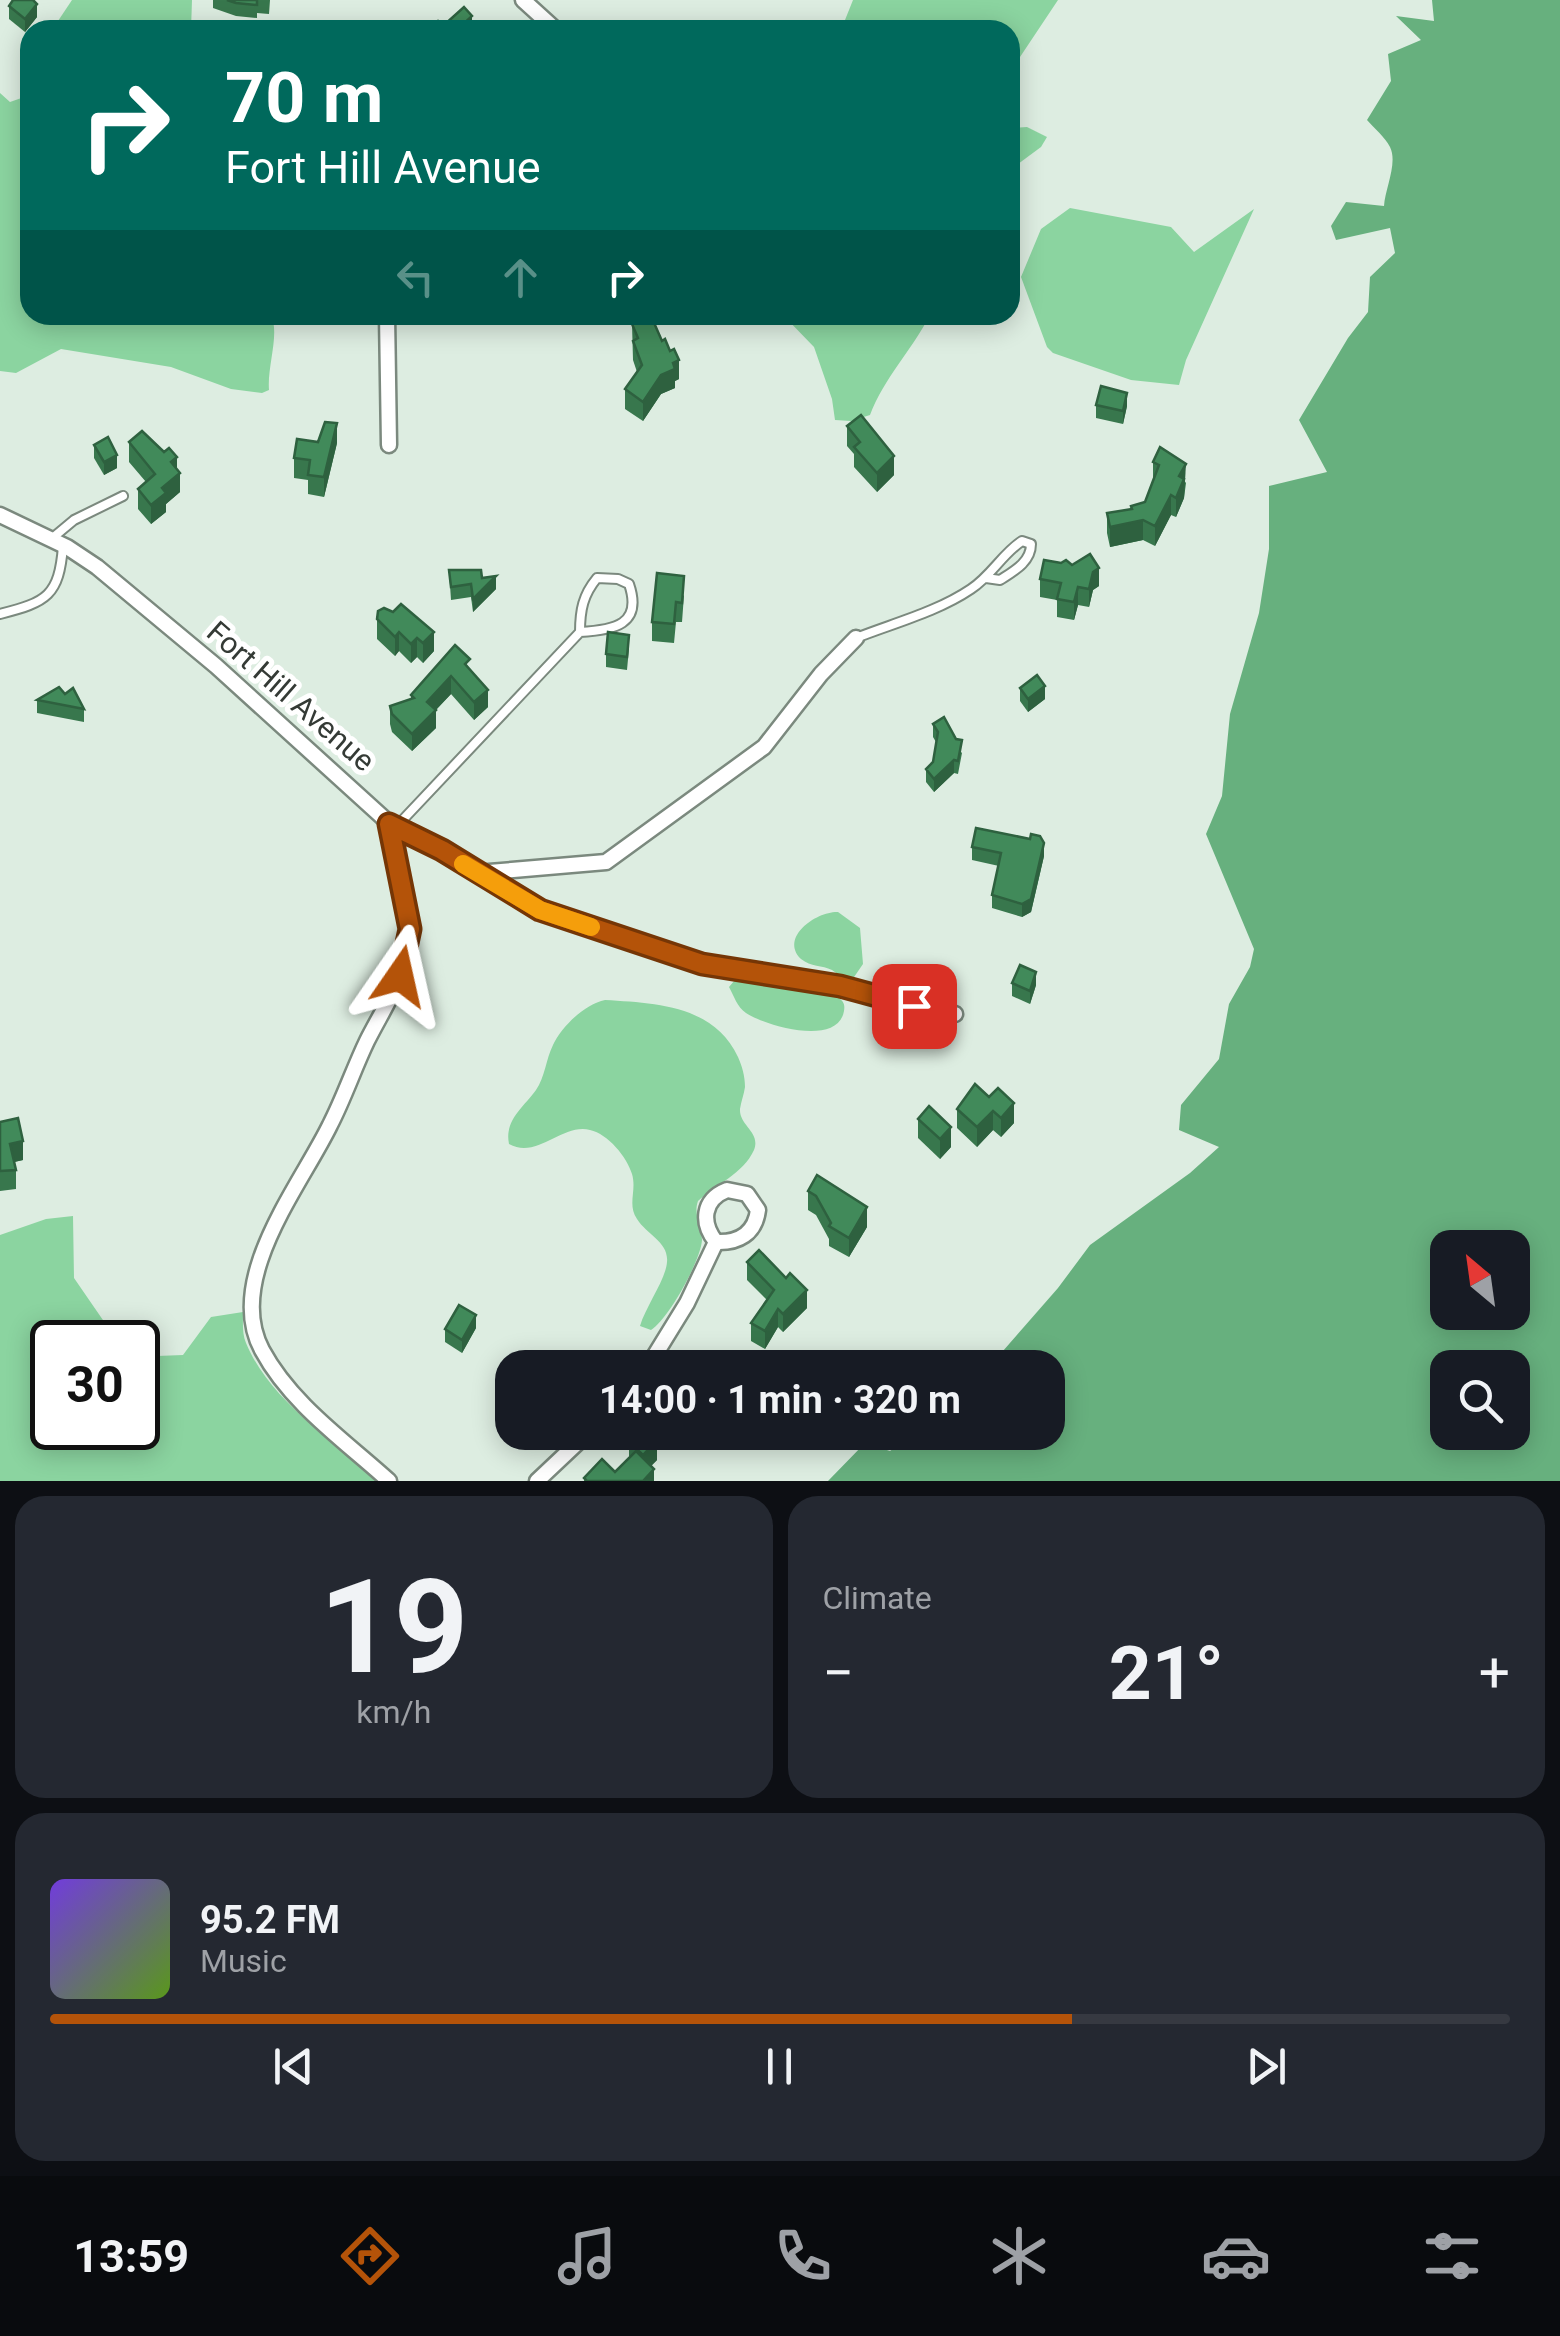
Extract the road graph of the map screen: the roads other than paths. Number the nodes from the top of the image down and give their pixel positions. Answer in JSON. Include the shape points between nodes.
{"nodes":[{"id":1,"x":523,"y":0,"type":"edge"},
{"id":2,"x":545,"y":20,"type":"edge"},
{"id":3,"x":387,"y":325,"type":"edge"},
{"id":4,"x":389,"y":445,"type":"dead end"},
{"id":5,"x":123,"y":496,"type":"dead end"},
{"id":6,"x":0,"y":515,"type":"edge"},
{"id":7,"x":56,"y":543,"type":"junction"},
{"id":8,"x":986,"y":578,"type":"junction"},
{"id":9,"x":0,"y":614,"type":"edge"},
{"id":10,"x":580,"y":632,"type":"junction"},
{"id":11,"x":856,"y":638,"type":"joint"},
{"id":12,"x":393,"y":825,"type":"junction"},
{"id":13,"x":477,"y":872,"type":"junction"},
{"id":14,"x":955,"y":1014,"type":"dead end"},
{"id":15,"x":716,"y":1242,"type":"dead end"},
{"id":16,"x":658,"y":1350,"type":"edge"},
{"id":17,"x":570,"y":1450,"type":"edge"},
{"id":18,"x":389,"y":1481,"type":"edge"},
{"id":19,"x":537,"y":1481,"type":"edge"}],
"edges":[{"from":1,"to":2,"type":"street"},
{"from":3,"to":4,"type":"street"},
{"from":5,"to":7,"type":"lane","via":[[74,520]]},
{"from":6,"to":7,"type":"street","name":"Fort Hill Avenue"},
{"from":7,"to":9,"type":"lane","via":[[61,573],[54,589],[42,602]]},
{"from":7,"to":12,"type":"street","name":"Fort Hill Avenue","via":[[97,567],[216,666]]},
{"from":8,"to":8,"type":"lane","via":[[1000,580],[1015,571],[1030,544],[1016,545]]},
{"from":8,"to":11,"type":"lane","via":[[942,604]]},
{"from":10,"to":10,"type":"lane","via":[[615,628],[630,617],[630,584],[597,578],[586,591]]},
{"from":10,"to":12,"type":"lane"},
{"from":11,"to":13,"type":"street","via":[[764,747],[606,862]]},
{"from":12,"to":13,"type":"street","name":"Fort Hill Avenue"},
{"from":12,"to":18,"type":"street","via":[[410,929],[400,976],[330,1126],[276,1217],[253,1305],[260,1346],[278,1376]]},
{"from":13,"to":14,"type":"street","name":"Fort Hill Avenue","via":[[540,910],[702,964],[840,986]]},
{"from":15,"to":16,"type":"street"},
{"from":17,"to":19,"type":"street"}]}
